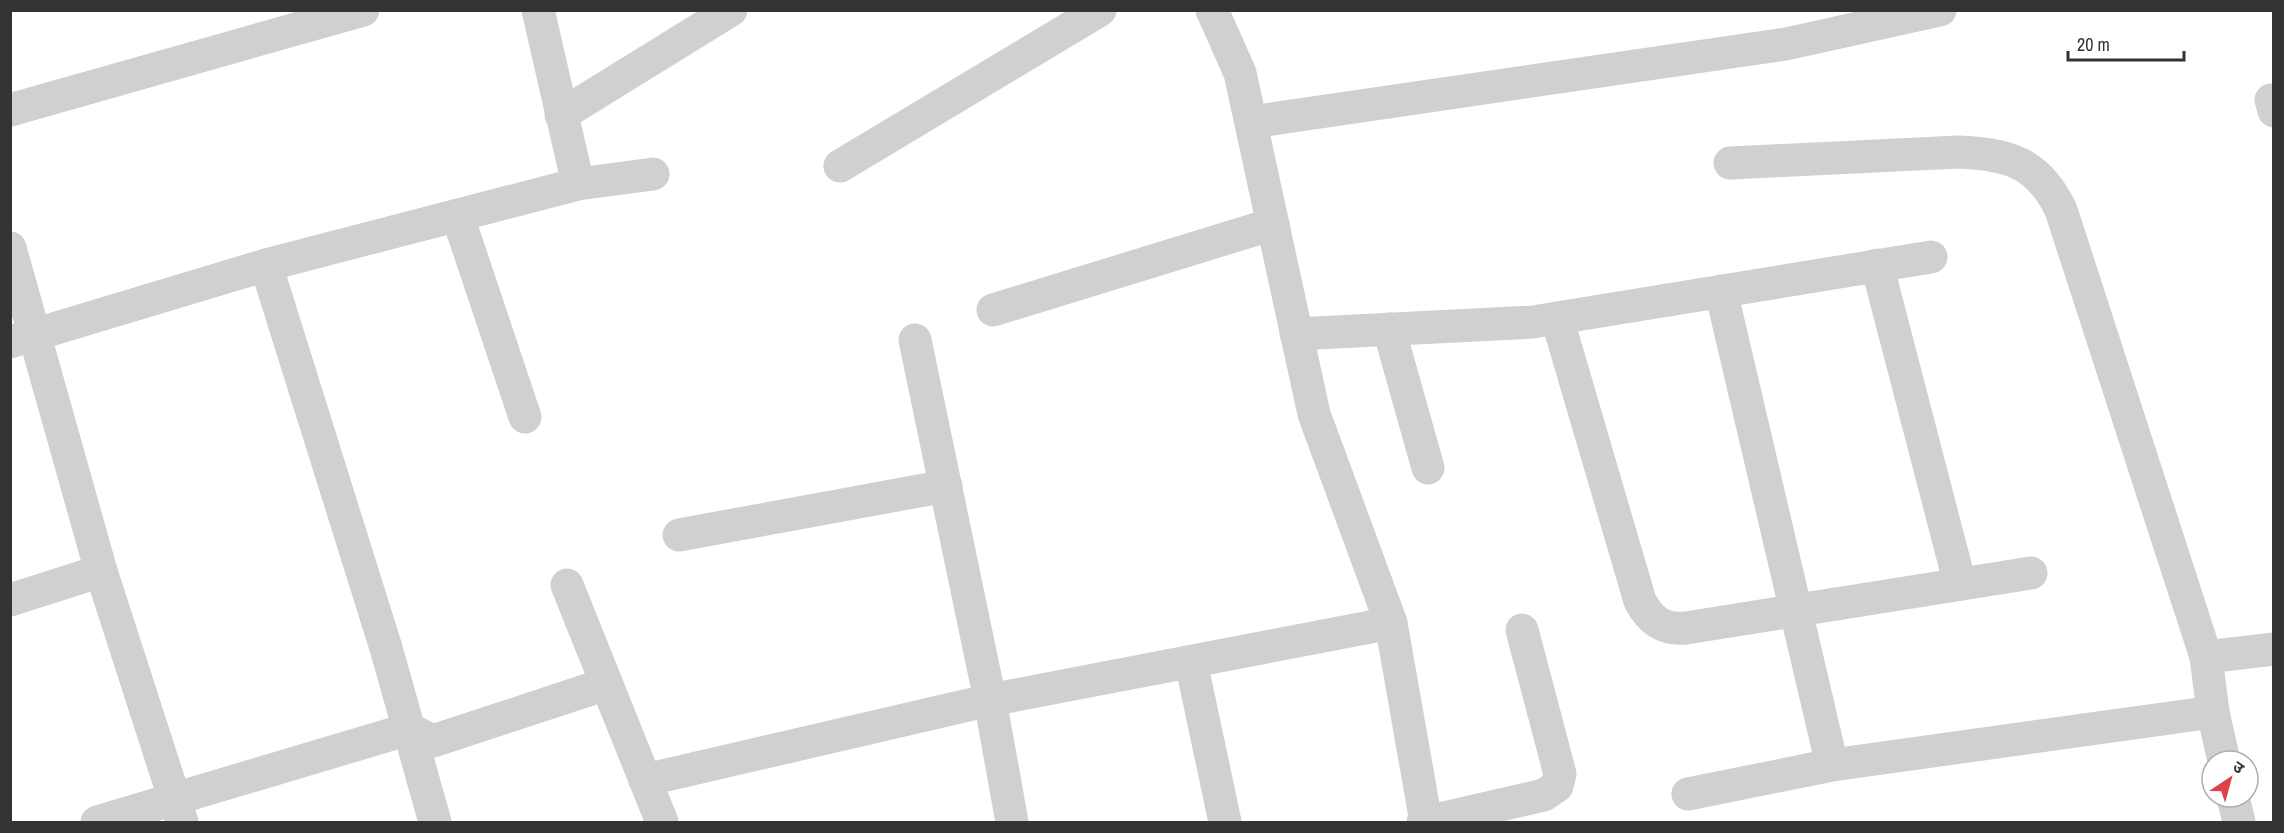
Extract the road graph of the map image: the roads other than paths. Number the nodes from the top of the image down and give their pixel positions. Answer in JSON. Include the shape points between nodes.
{"nodes":[{"id":1,"x":363,"y":10,"type":"edge"},
{"id":2,"x":538,"y":10,"type":"edge"},
{"id":3,"x":731,"y":10,"type":"edge"},
{"id":4,"x":1100,"y":10,"type":"edge"},
{"id":5,"x":1212,"y":10,"type":"edge"},
{"id":6,"x":1940,"y":10,"type":"edge"},
{"id":7,"x":10,"y":110,"type":"edge"},
{"id":8,"x":561,"y":115,"type":"junction"},
{"id":9,"x":1251,"y":122,"type":"junction"},
{"id":10,"x":1730,"y":163,"type":"dead end"},
{"id":11,"x":840,"y":165,"type":"dead end"},
{"id":12,"x":652,"y":174,"type":"dead end"},
{"id":13,"x":578,"y":184,"type":"junction"},
{"id":14,"x":458,"y":217,"type":"junction"},
{"id":15,"x":1273,"y":224,"type":"junction"},
{"id":16,"x":10,"y":248,"type":"edge"},
{"id":17,"x":1931,"y":257,"type":"dead end"},
{"id":18,"x":266,"y":265,"type":"junction"},
{"id":19,"x":1877,"y":265,"type":"junction"},
{"id":20,"x":1721,"y":291,"type":"junction"},
{"id":21,"x":993,"y":310,"type":"dead end"},
{"id":22,"x":1557,"y":318,"type":"junction"},
{"id":23,"x":1389,"y":329,"type":"junction"},
{"id":24,"x":1296,"y":334,"type":"junction"},
{"id":25,"x":23,"y":339,"type":"edge"},
{"id":26,"x":915,"y":340,"type":"dead end"},
{"id":27,"x":525,"y":417,"type":"dead end"},
{"id":28,"x":1428,"y":468,"type":"dead end"},
{"id":29,"x":946,"y":486,"type":"junction"},
{"id":30,"x":679,"y":535,"type":"dead end"},
{"id":31,"x":101,"y":572,"type":"junction"},
{"id":32,"x":2031,"y":573,"type":"dead end"},
{"id":33,"x":1960,"y":584,"type":"junction"},
{"id":34,"x":567,"y":585,"type":"dead end"},
{"id":35,"x":10,"y":600,"type":"edge"},
{"id":36,"x":1796,"y":611,"type":"junction"},
{"id":37,"x":1391,"y":623,"type":"junction"},
{"id":38,"x":1522,"y":630,"type":"dead end"},
{"id":39,"x":2274,"y":649,"type":"edge"},
{"id":40,"x":2206,"y":657,"type":"junction"},
{"id":41,"x":1191,"y":662,"type":"junction"},
{"id":42,"x":606,"y":684,"type":"junction"},
{"id":43,"x":990,"y":700,"type":"junction"},
{"id":44,"x":2213,"y":712,"type":"junction"},
{"id":45,"x":409,"y":729,"type":"junction"},
{"id":46,"x":2221,"y":749,"type":"edge"},
{"id":47,"x":1832,"y":765,"type":"junction"},
{"id":48,"x":645,"y":780,"type":"junction"},
{"id":49,"x":1688,"y":794,"type":"dead end"},
{"id":50,"x":179,"y":812,"type":"edge"},
{"id":51,"x":97,"y":822,"type":"edge"},
{"id":52,"x":435,"y":822,"type":"edge"},
{"id":53,"x":662,"y":822,"type":"edge"},
{"id":54,"x":1012,"y":822,"type":"edge"},
{"id":55,"x":1225,"y":822,"type":"edge"},
{"id":56,"x":1425,"y":822,"type":"edge"}],
"edges":[{"from":1,"to":7,"type":"street"},
{"from":2,"to":8,"type":"street"},
{"from":3,"to":8,"type":"street"},
{"from":4,"to":11,"type":"street"},
{"from":5,"to":9,"type":"street","via":[[1240,73]]},
{"from":6,"to":9,"type":"street","via":[[1786,44]]},
{"from":8,"to":13,"type":"street"},
{"from":9,"to":15,"type":"street"},
{"from":10,"to":40,"type":"street","via":[[1989,153],[2013,159],[2044,181],[2061,210]]},
{"from":12,"to":13,"type":"street"},
{"from":13,"to":14,"type":"street"},
{"from":14,"to":18,"type":"street"},
{"from":14,"to":27,"type":"street"},
{"from":15,"to":21,"type":"street"},
{"from":15,"to":24,"type":"street"},
{"from":16,"to":25,"type":"street"},
{"from":17,"to":19,"type":"street"},
{"from":18,"to":25,"type":"street"},
{"from":18,"to":45,"type":"street"},
{"from":19,"to":20,"type":"street"},
{"from":19,"to":33,"type":"street"},
{"from":20,"to":22,"type":"street"},
{"from":20,"to":36,"type":"street"},
{"from":22,"to":23,"type":"street"},
{"from":22,"to":36,"type":"street","via":[[1646,612],[1661,625],[1676,629]]},
{"from":23,"to":24,"type":"street"},
{"from":23,"to":28,"type":"street"},
{"from":24,"to":37,"type":"street","via":[[1314,414]]},
{"from":25,"to":31,"type":"street"},
{"from":26,"to":29,"type":"street"},
{"from":29,"to":30,"type":"street"},
{"from":29,"to":43,"type":"street"},
{"from":31,"to":35,"type":"street"},
{"from":31,"to":50,"type":"street"},
{"from":32,"to":33,"type":"street"},
{"from":33,"to":36,"type":"street"},
{"from":34,"to":42,"type":"street"},
{"from":36,"to":47,"type":"street"},
{"from":37,"to":41,"type":"street"},
{"from":37,"to":56,"type":"street"},
{"from":38,"to":56,"type":"street","via":[[1560,774],[1557,786],[1544,795]]},
{"from":39,"to":40,"type":"street"},
{"from":40,"to":44,"type":"street"},
{"from":41,"to":43,"type":"street"},
{"from":41,"to":55,"type":"street"},
{"from":42,"to":45,"type":"street","via":[[433,741]]},
{"from":42,"to":48,"type":"street"},
{"from":43,"to":48,"type":"street"},
{"from":43,"to":54,"type":"street"},
{"from":44,"to":46,"type":"street"},
{"from":44,"to":47,"type":"street"},
{"from":45,"to":50,"type":"street"},
{"from":45,"to":52,"type":"street"},
{"from":47,"to":49,"type":"street"},
{"from":48,"to":53,"type":"street"},
{"from":50,"to":51,"type":"street"}]}
